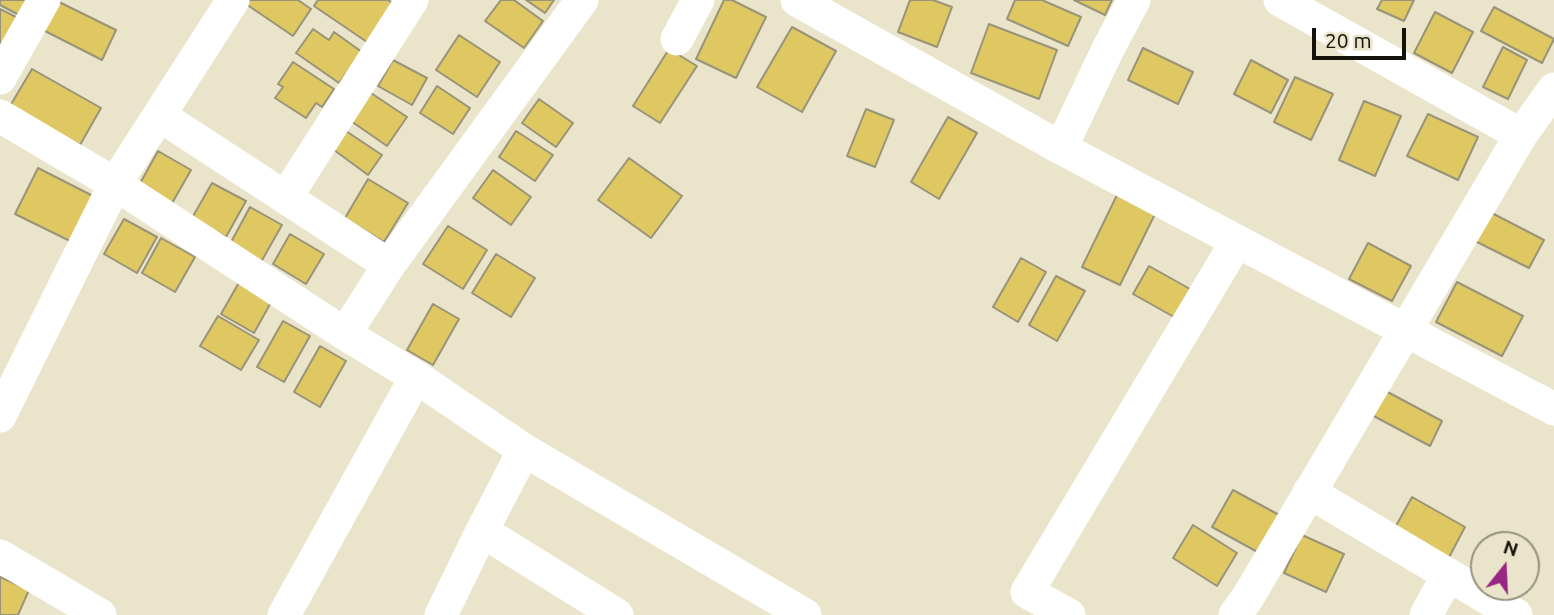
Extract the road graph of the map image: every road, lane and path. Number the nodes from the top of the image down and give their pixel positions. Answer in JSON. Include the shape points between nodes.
{"nodes":[{"id":1,"x":44,"y":0,"type":"edge"},
{"id":2,"x":233,"y":0,"type":"edge"},
{"id":3,"x":412,"y":0,"type":"edge"},
{"id":4,"x":582,"y":0,"type":"edge"},
{"id":5,"x":698,"y":0,"type":"edge"},
{"id":6,"x":797,"y":0,"type":"edge"},
{"id":7,"x":1134,"y":0,"type":"edge"},
{"id":8,"x":1280,"y":0,"type":"edge"},
{"id":9,"x":677,"y":39,"type":"dead end"},
{"id":10,"x":0,"y":78,"type":"edge"},
{"id":11,"x":1554,"y":89,"type":"edge"},
{"id":12,"x":159,"y":115,"type":"junction"},
{"id":13,"x":0,"y":116,"type":"edge"},
{"id":14,"x":1521,"y":135,"type":"junction"},
{"id":15,"x":1061,"y":148,"type":"junction"},
{"id":16,"x":115,"y":184,"type":"junction"},
{"id":17,"x":286,"y":197,"type":"junction"},
{"id":18,"x":1237,"y":241,"type":"junction"},
{"id":19,"x":389,"y":265,"type":"junction"},
{"id":20,"x":1404,"y":330,"type":"junction"},
{"id":21,"x":345,"y":334,"type":"junction"},
{"id":22,"x":416,"y":377,"type":"junction"},
{"id":23,"x":1554,"y":409,"type":"edge"},
{"id":24,"x":0,"y":416,"type":"edge"},
{"id":25,"x":524,"y":450,"type":"junction"},
{"id":26,"x":1309,"y":492,"type":"junction"},
{"id":27,"x":482,"y":531,"type":"junction"},
{"id":28,"x":0,"y":556,"type":"edge"},
{"id":29,"x":1448,"y":575,"type":"junction"},
{"id":30,"x":100,"y":615,"type":"edge"},
{"id":31,"x":284,"y":615,"type":"edge"},
{"id":32,"x":441,"y":615,"type":"edge"},
{"id":33,"x":617,"y":615,"type":"edge"},
{"id":34,"x":805,"y":615,"type":"edge"},
{"id":35,"x":1069,"y":615,"type":"edge"},
{"id":36,"x":1235,"y":615,"type":"edge"},
{"id":37,"x":1426,"y":615,"type":"edge"},
{"id":38,"x":1516,"y":615,"type":"edge"}],
"edges":[{"from":1,"to":10,"type":"street"},
{"from":2,"to":12,"type":"street"},
{"from":3,"to":17,"type":"street"},
{"from":4,"to":19,"type":"street"},
{"from":5,"to":9,"type":"street"},
{"from":6,"to":15,"type":"street"},
{"from":7,"to":15,"type":"street"},
{"from":8,"to":14,"type":"street"},
{"from":11,"to":14,"type":"street"},
{"from":12,"to":16,"type":"street"},
{"from":12,"to":17,"type":"street"},
{"from":13,"to":16,"type":"street"},
{"from":14,"to":20,"type":"street"},
{"from":15,"to":18,"type":"street"},
{"from":16,"to":21,"type":"street"},
{"from":16,"to":24,"type":"street"},
{"from":17,"to":19,"type":"street"},
{"from":18,"to":20,"type":"street"},
{"from":18,"to":35,"type":"street","via":[[1027,592]]},
{"from":19,"to":21,"type":"street"},
{"from":20,"to":23,"type":"street"},
{"from":20,"to":26,"type":"street"},
{"from":21,"to":22,"type":"street"},
{"from":22,"to":25,"type":"street"},
{"from":22,"to":31,"type":"street"},
{"from":25,"to":27,"type":"street"},
{"from":25,"to":34,"type":"street"},
{"from":26,"to":29,"type":"street"},
{"from":26,"to":36,"type":"street"},
{"from":27,"to":32,"type":"street"},
{"from":27,"to":33,"type":"street"},
{"from":28,"to":30,"type":"street"},
{"from":29,"to":37,"type":"street"},
{"from":29,"to":38,"type":"street"}]}
